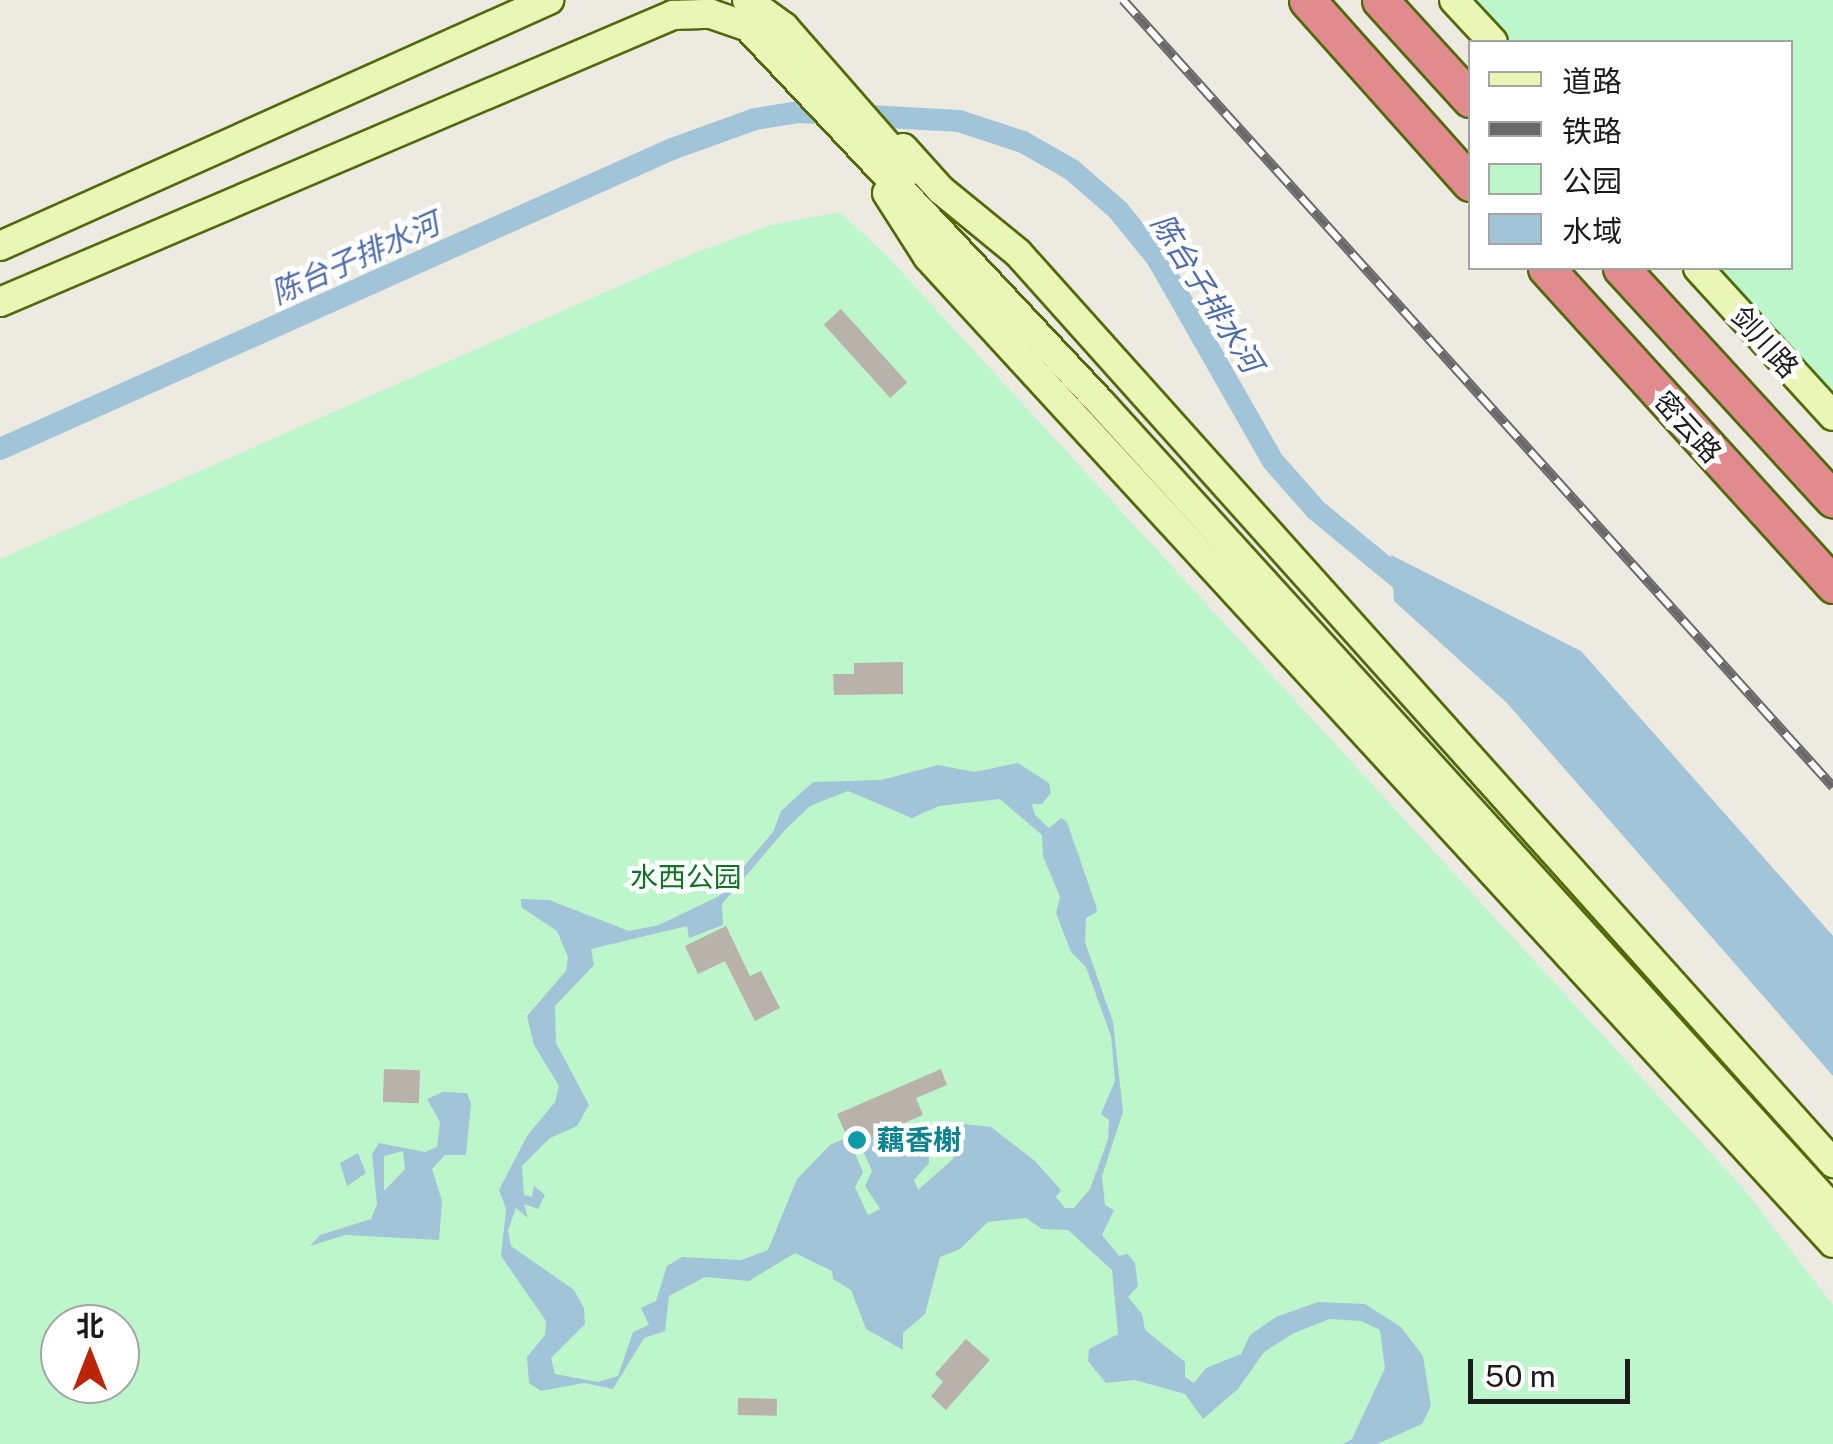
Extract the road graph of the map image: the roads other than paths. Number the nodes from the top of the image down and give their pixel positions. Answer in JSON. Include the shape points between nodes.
{"nodes":[{"id":1,"x":549,"y":0,"type":"edge"},
{"id":2,"x":747,"y":0,"type":"edge"},
{"id":3,"x":1308,"y":0,"type":"edge"},
{"id":4,"x":1380,"y":0,"type":"edge"},
{"id":5,"x":1454,"y":0,"type":"edge"},
{"id":6,"x":772,"y":32,"type":"junction"},
{"id":7,"x":1491,"y":40,"type":"edge"},
{"id":8,"x":1468,"y":98,"type":"edge"},
{"id":9,"x":896,"y":170,"type":"junction"},
{"id":10,"x":1468,"y":181,"type":"edge"},
{"id":11,"x":0,"y":246,"type":"edge"},
{"id":12,"x":1548,"y":270,"type":"edge"},
{"id":13,"x":1623,"y":270,"type":"edge"},
{"id":14,"x":1700,"y":270,"type":"edge"},
{"id":15,"x":0,"y":302,"type":"edge"},
{"id":16,"x":1833,"y":416,"type":"edge"},
{"id":17,"x":1833,"y":499,"type":"edge"},
{"id":18,"x":1833,"y":585,"type":"edge"},
{"id":19,"x":1833,"y":1163,"type":"edge"},
{"id":20,"x":1833,"y":1192,"type":"edge"},
{"id":21,"x":1833,"y":1209,"type":"edge"},
{"id":22,"x":1833,"y":1244,"type":"edge"}],
"edges":[{"from":1,"to":11,"type":"street"},
{"from":2,"to":6,"type":"street"},
{"from":3,"to":10,"type":"highway"},
{"from":4,"to":8,"type":"highway"},
{"from":5,"to":7,"type":"street"},
{"from":6,"to":9,"type":"street"},
{"from":6,"to":15,"type":"street","via":[[710,14],[673,15]]},
{"from":9,"to":19,"type":"street","via":[[1018,253]]},
{"from":9,"to":20,"type":"street"},
{"from":9,"to":21,"type":"street"},
{"from":9,"to":22,"type":"street","via":[[928,257]]},
{"from":12,"to":18,"type":"highway","name":"密云路"},
{"from":13,"to":17,"type":"highway","name":"密云路"},
{"from":14,"to":16,"type":"street","name":"剑川路"}]}
